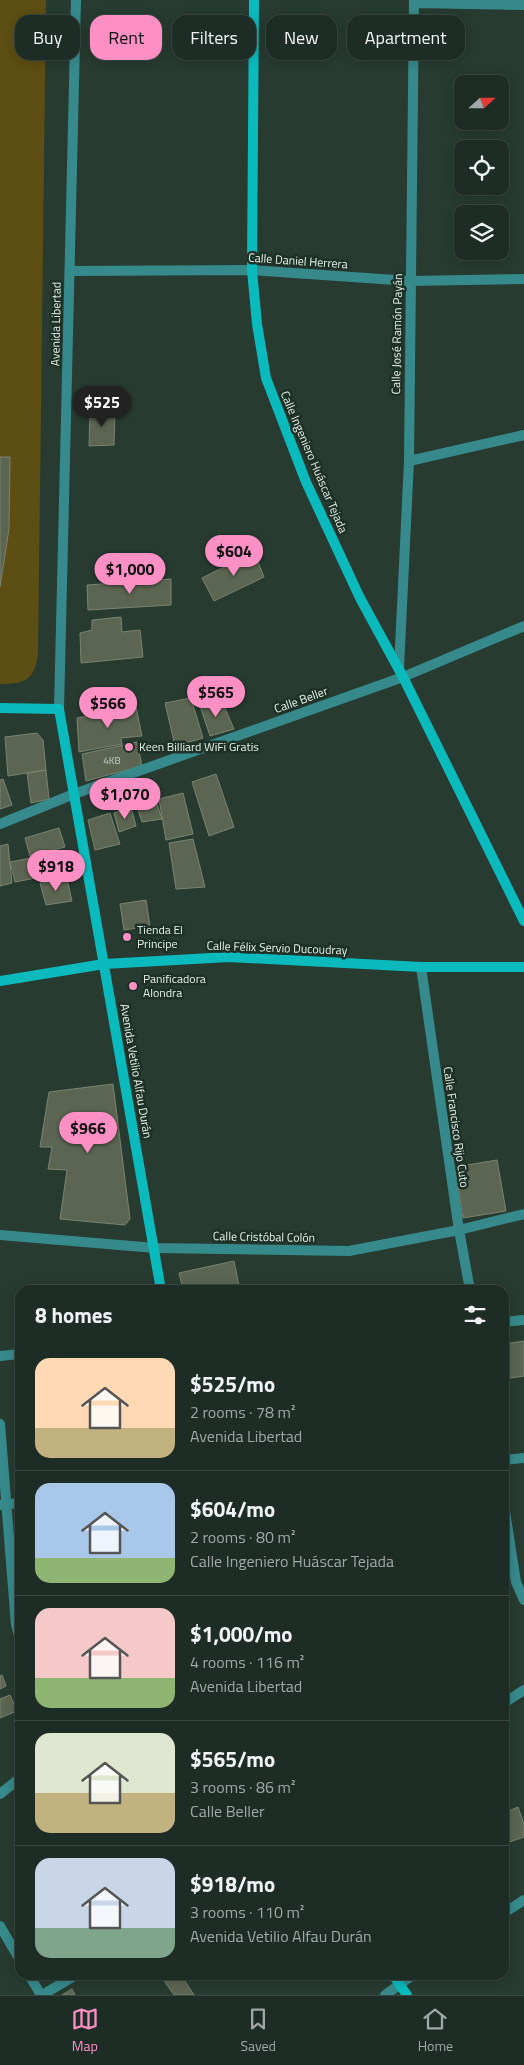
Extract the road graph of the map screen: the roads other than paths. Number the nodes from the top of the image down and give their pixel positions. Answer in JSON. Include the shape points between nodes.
{"nodes":[{"id":1,"x":76,"y":0,"type":"edge"},
{"id":2,"x":254,"y":0,"type":"edge"},
{"id":3,"x":414,"y":2,"type":"edge"},
{"id":4,"x":524,"y":4,"type":"edge"},
{"id":5,"x":252,"y":270,"type":"junction"},
{"id":6,"x":70,"y":271,"type":"junction"},
{"id":7,"x":524,"y":279,"type":"edge"},
{"id":8,"x":410,"y":281,"type":"junction"},
{"id":9,"x":524,"y":435,"type":"edge"},
{"id":10,"x":408,"y":461,"type":"junction"},
{"id":11,"x":524,"y":626,"type":"edge"},
{"id":12,"x":401,"y":672,"type":"junction"},
{"id":13,"x":0,"y":708,"type":"edge"},
{"id":14,"x":59,"y":709,"type":"junction"},
{"id":15,"x":74,"y":794,"type":"junction"},
{"id":16,"x":0,"y":824,"type":"edge"},
{"id":17,"x":524,"y":921,"type":"edge"},
{"id":18,"x":104,"y":964,"type":"junction"},
{"id":19,"x":421,"y":967,"type":"junction"},
{"id":20,"x":524,"y":967,"type":"edge"},
{"id":21,"x":0,"y":981,"type":"edge"},
{"id":22,"x":524,"y":1214,"type":"edge"},
{"id":23,"x":459,"y":1230,"type":"junction"},
{"id":24,"x":0,"y":1235,"type":"edge"},
{"id":25,"x":155,"y":1248,"type":"junction"},
{"id":26,"x":160,"y":1285,"type":"edge"},
{"id":27,"x":469,"y":1285,"type":"edge"},
{"id":28,"x":524,"y":1320,"type":"edge"},
{"id":29,"x":509,"y":1322,"type":"edge"},
{"id":30,"x":15,"y":1354,"type":"edge"},
{"id":31,"x":0,"y":1356,"type":"edge"},
{"id":32,"x":0,"y":1424,"type":"edge"},
{"id":33,"x":524,"y":1458,"type":"edge"},
{"id":34,"x":509,"y":1460,"type":"edge"},
{"id":35,"x":4,"y":1504,"type":"edge"},
{"id":36,"x":509,"y":1537,"type":"edge"},
{"id":37,"x":524,"y":1600,"type":"edge"},
{"id":38,"x":15,"y":1615,"type":"edge"},
{"id":39,"x":524,"y":1690,"type":"edge"},
{"id":40,"x":509,"y":1700,"type":"edge"},
{"id":41,"x":15,"y":1782,"type":"edge"},
{"id":42,"x":0,"y":1794,"type":"edge"},
{"id":43,"x":524,"y":1900,"type":"edge"},
{"id":44,"x":509,"y":1910,"type":"edge"},
{"id":45,"x":0,"y":1926,"type":"edge"},
{"id":46,"x":15,"y":1952,"type":"edge"},
{"id":47,"x":32,"y":1980,"type":"edge"},
{"id":48,"x":67,"y":1980,"type":"edge"},
{"id":49,"x":397,"y":1980,"type":"edge"},
{"id":50,"x":406,"y":1980,"type":"edge"},
{"id":51,"x":400,"y":1984,"type":"junction"},
{"id":52,"x":41,"y":1995,"type":"edge"},
{"id":53,"x":385,"y":1995,"type":"edge"},
{"id":54,"x":407,"y":1995,"type":"edge"}],
"edges":[{"from":1,"to":6,"type":"street","name":"Avenida Libertad"},
{"from":2,"to":5,"type":"main road","name":"Calle Ingeniero Huáscar Tejada"},
{"from":3,"to":4,"type":"street"},
{"from":3,"to":8,"type":"street","name":"Calle José Ramón Payán"},
{"from":5,"to":6,"type":"street","name":"Calle Daniel Herrera"},
{"from":5,"to":8,"type":"street","name":"Calle Daniel Herrera"},
{"from":5,"to":12,"type":"main road","name":"Calle Ingeniero Huáscar Tejada","via":[[266,378],[306,482],[360,598]]},
{"from":6,"to":14,"type":"street","name":"Avenida Libertad"},
{"from":7,"to":8,"type":"street","name":"Calle Daniel Herrera"},
{"from":8,"to":10,"type":"street","name":"Calle José Ramón Payán"},
{"from":9,"to":10,"type":"street"},
{"from":10,"to":12,"type":"street","name":"Calle José Ramón Payán"},
{"from":11,"to":12,"type":"street","name":"Calle Beller"},
{"from":12,"to":15,"type":"street","name":"Calle Beller"},
{"from":12,"to":17,"type":"main road","name":"Calle Ingeniero Huáscar Tejada"},
{"from":13,"to":14,"type":"main road"},
{"from":14,"to":15,"type":"main road","name":"Avenida Vetilio Alfau Durán"},
{"from":15,"to":16,"type":"street","name":"Calle Beller"},
{"from":15,"to":18,"type":"main road","name":"Avenida Vetilio Alfau Durán"},
{"from":18,"to":19,"type":"main road","name":"Calle Félix Servio Ducoudray","via":[[229,957]]},
{"from":18,"to":21,"type":"main road","name":"Calle Félix Servio Ducoudray"},
{"from":18,"to":25,"type":"main road","name":"Avenida Vetilio Alfau Durán"},
{"from":19,"to":20,"type":"main road","name":"Calle Félix Servio Ducoudray"},
{"from":19,"to":23,"type":"street","name":"Calle Francisco Rijo Cuto"},
{"from":22,"to":23,"type":"street","name":"Calle Cristóbal Colón"},
{"from":23,"to":25,"type":"street","name":"Calle Cristóbal Colón","via":[[349,1250]]},
{"from":23,"to":27,"type":"street","name":"Calle Francisco Rijo Cuto"},
{"from":24,"to":25,"type":"street","name":"Calle Cristóbal Colón"},
{"from":25,"to":26,"type":"main road","name":"Avenida Vetilio Alfau Durán"},
{"from":28,"to":29,"type":"street"},
{"from":30,"to":31,"type":"street"},
{"from":32,"to":35,"type":"street"},
{"from":33,"to":34,"type":"street"},
{"from":35,"to":38,"type":"street"},
{"from":36,"to":37,"type":"street","via":[[516,1582]]},
{"from":39,"to":40,"type":"street"},
{"from":41,"to":42,"type":"street"},
{"from":43,"to":44,"type":"street"},
{"from":45,"to":46,"type":"street"},
{"from":47,"to":52,"type":"street"},
{"from":48,"to":52,"type":"street"},
{"from":49,"to":51,"type":"main road"},
{"from":50,"to":51,"type":"street"},
{"from":51,"to":53,"type":"street"},
{"from":51,"to":54,"type":"main road"}]}
